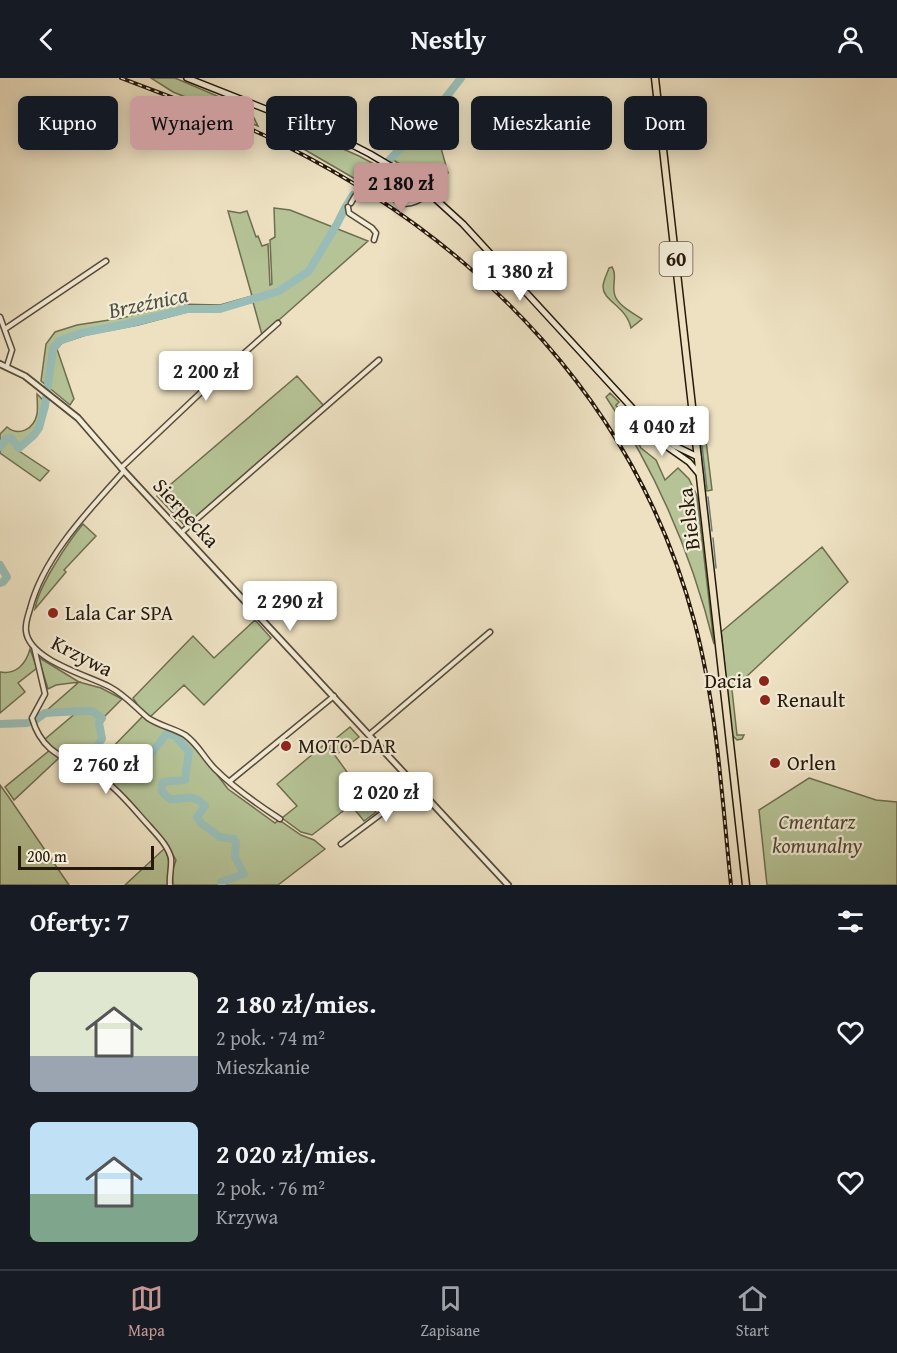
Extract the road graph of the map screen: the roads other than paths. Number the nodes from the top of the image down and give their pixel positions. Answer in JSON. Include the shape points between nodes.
{"nodes":[{"id":1,"x":187,"y":78,"type":"edge"},
{"id":2,"x":655,"y":78,"type":"edge"},
{"id":3,"x":362,"y":186,"type":"dead end"},
{"id":4,"x":429,"y":194,"type":"junction"},
{"id":5,"x":355,"y":196,"type":"tunnel mouth"},
{"id":6,"x":374,"y":240,"type":"dead end"},
{"id":7,"x":106,"y":261,"type":"dead end"},
{"id":8,"x":0,"y":317,"type":"edge"},
{"id":9,"x":278,"y":323,"type":"dead end"},
{"id":10,"x":5,"y":328,"type":"junction"},
{"id":11,"x":379,"y":360,"type":"dead end"},
{"id":12,"x":0,"y":364,"type":"edge"},
{"id":13,"x":7,"y":366,"type":"junction"},
{"id":14,"x":654,"y":429,"type":"junction"},
{"id":15,"x":696,"y":439,"type":"junction"},
{"id":16,"x":685,"y":450,"type":"junction"},
{"id":17,"x":698,"y":458,"type":"junction"},
{"id":18,"x":689,"y":462,"type":"junction"},
{"id":19,"x":122,"y":470,"type":"junction"},
{"id":20,"x":700,"y":476,"type":"junction"},
{"id":21,"x":182,"y":532,"type":"junction"},
{"id":22,"x":490,"y":632,"type":"dead end"},
{"id":23,"x":34,"y":647,"type":"junction"},
{"id":24,"x":334,"y":696,"type":"junction"},
{"id":25,"x":369,"y":735,"type":"junction"},
{"id":26,"x":229,"y":782,"type":"junction"},
{"id":27,"x":418,"y":787,"type":"junction"},
{"id":28,"x":279,"y":819,"type":"dead end"},
{"id":29,"x":341,"y":844,"type":"dead end"},
{"id":30,"x":170,"y":885,"type":"edge"},
{"id":31,"x":508,"y":885,"type":"edge"},
{"id":32,"x":746,"y":885,"type":"edge"}],
"edges":[{"from":1,"to":4,"type":"main road","via":[[339,138],[380,159]]},
{"from":2,"to":15,"type":"main road","name":"Bielska","number":"60"},
{"from":3,"to":4,"type":"street","via":[[372,184],[406,205]]},
{"from":4,"to":14,"type":"main road","via":[[463,224]]},
{"from":5,"to":6,"type":"street","via":[[349,213],[372,228],[376,233]]},
{"from":7,"to":10,"type":"street"},
{"from":8,"to":10,"type":"street"},
{"from":9,"to":19,"type":"street","name":"Krzywa"},
{"from":10,"to":13,"type":"street","via":[[12,350]]},
{"from":11,"to":21,"type":"street"},
{"from":12,"to":13,"type":"street","name":"Sierpecka"},
{"from":13,"to":19,"type":"street","name":"Sierpecka","via":[[86,427]]},
{"from":14,"to":16,"type":"main road"},
{"from":14,"to":18,"type":"main road","via":[[669,448]]},
{"from":15,"to":16,"type":"main road"},
{"from":15,"to":17,"type":"main road","name":"Bielska","number":"60"},
{"from":16,"to":17,"type":"main road"},
{"from":17,"to":18,"type":"main road"},
{"from":17,"to":20,"type":"main road","name":"Bielska","number":"60"},
{"from":18,"to":20,"type":"main road"},
{"from":19,"to":21,"type":"street","name":"Sierpecka"},
{"from":19,"to":23,"type":"street","name":"Krzywa","via":[[79,522],[41,580],[26,624]]},
{"from":20,"to":32,"type":"main road","name":"Bielska","number":"60"},
{"from":21,"to":24,"type":"street","name":"Sierpecka"},
{"from":22,"to":25,"type":"street"},
{"from":23,"to":26,"type":"street","name":"Krzywa","via":[[63,668],[109,686],[150,719],[185,735]]},
{"from":23,"to":30,"type":"street","via":[[45,694],[32,718],[37,734],[66,760],[110,784],[162,841],[171,859]]},
{"from":24,"to":25,"type":"street","name":"Sierpecka"},
{"from":24,"to":26,"type":"street"},
{"from":25,"to":27,"type":"street","name":"Sierpecka"},
{"from":26,"to":28,"type":"street","name":"Krzywa"},
{"from":27,"to":29,"type":"street"},
{"from":27,"to":31,"type":"street","name":"Sierpecka"}]}
